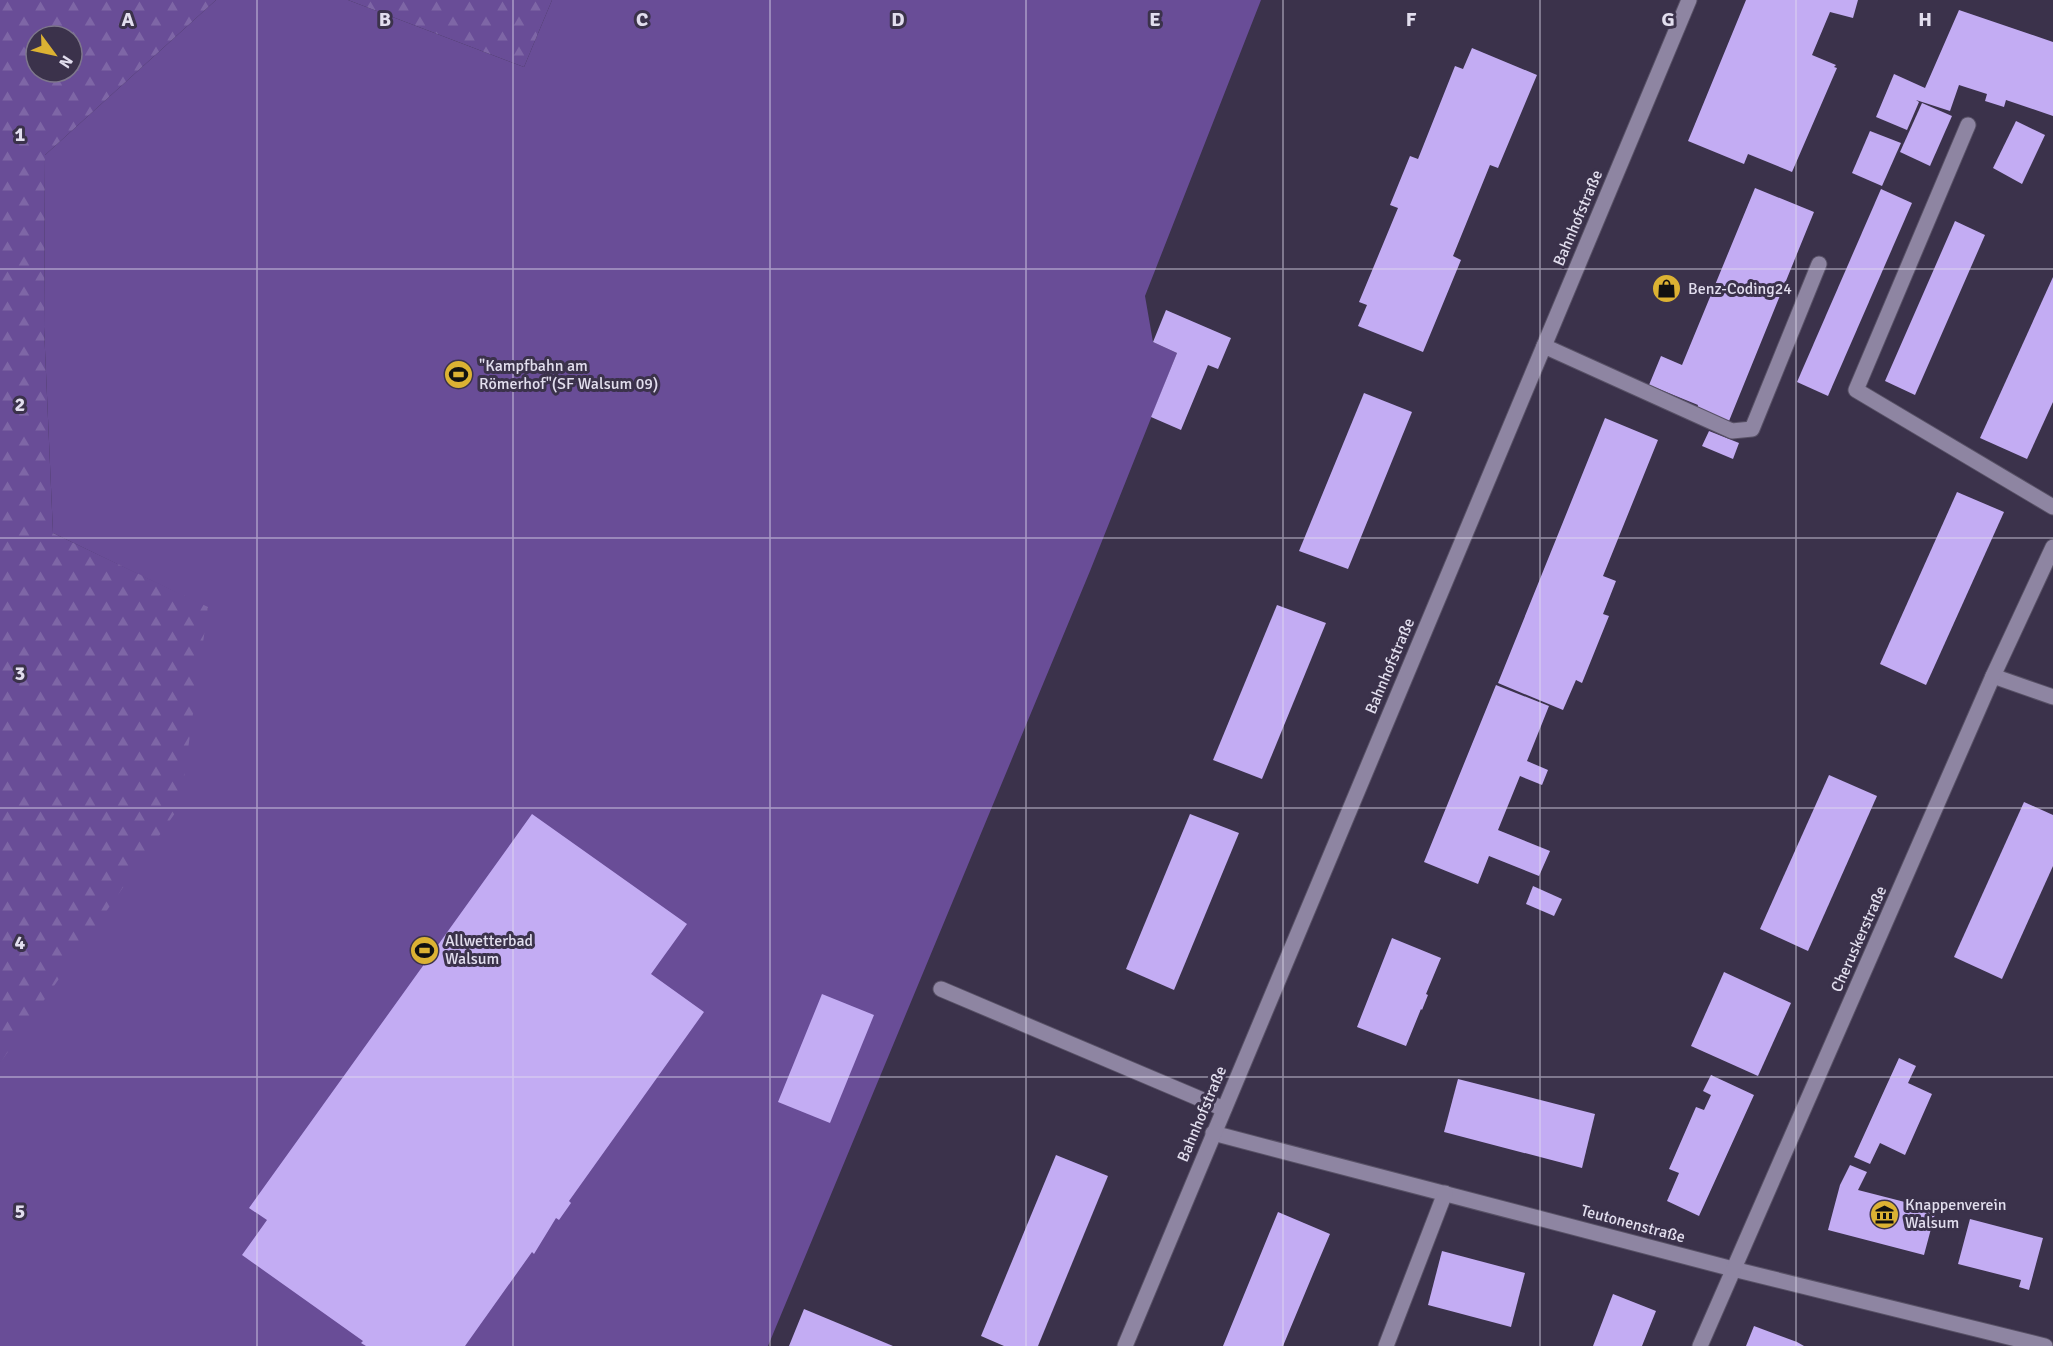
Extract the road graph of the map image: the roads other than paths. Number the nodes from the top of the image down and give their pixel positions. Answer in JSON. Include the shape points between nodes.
{"nodes":[{"id":1,"x":1689,"y":0,"type":"edge"},
{"id":2,"x":1968,"y":125,"type":"dead end"},
{"id":3,"x":1819,"y":264,"type":"dead end"},
{"id":4,"x":1544,"y":346,"type":"junction"},
{"id":5,"x":2053,"y":507,"type":"edge"},
{"id":6,"x":2053,"y":547,"type":"edge"},
{"id":7,"x":1994,"y":676,"type":"junction"},
{"id":8,"x":2053,"y":697,"type":"edge"},
{"id":9,"x":941,"y":989,"type":"dead end"},
{"id":10,"x":1224,"y":1109,"type":"junction"},
{"id":11,"x":1214,"y":1132,"type":"junction"},
{"id":12,"x":1445,"y":1193,"type":"junction"},
{"id":13,"x":1733,"y":1269,"type":"junction"},
{"id":14,"x":1125,"y":1346,"type":"edge"},
{"id":15,"x":1386,"y":1346,"type":"edge"},
{"id":16,"x":1700,"y":1346,"type":"edge"},
{"id":17,"x":2045,"y":1346,"type":"edge"}],
"edges":[{"from":1,"to":4,"type":"street","name":"Bahnhofstraße"},
{"from":2,"to":5,"type":"street","via":[[1856,390]]},
{"from":3,"to":4,"type":"street","via":[[1752,429],[1732,431]]},
{"from":4,"to":10,"type":"street","name":"Bahnhofstraße"},
{"from":6,"to":7,"type":"street","name":"Cheruskerstraße"},
{"from":7,"to":8,"type":"street"},
{"from":7,"to":13,"type":"street","name":"Cheruskerstraße"},
{"from":9,"to":10,"type":"street"},
{"from":10,"to":11,"type":"street","name":"Bahnhofstraße"},
{"from":11,"to":12,"type":"street","name":"Teutonenstraße"},
{"from":11,"to":14,"type":"street","name":"Bahnhofstraße"},
{"from":12,"to":13,"type":"street","name":"Teutonenstraße"},
{"from":12,"to":15,"type":"street"},
{"from":13,"to":16,"type":"street","name":"Cheruskerstraße"},
{"from":13,"to":17,"type":"street","name":"Teutonenstraße"}]}
